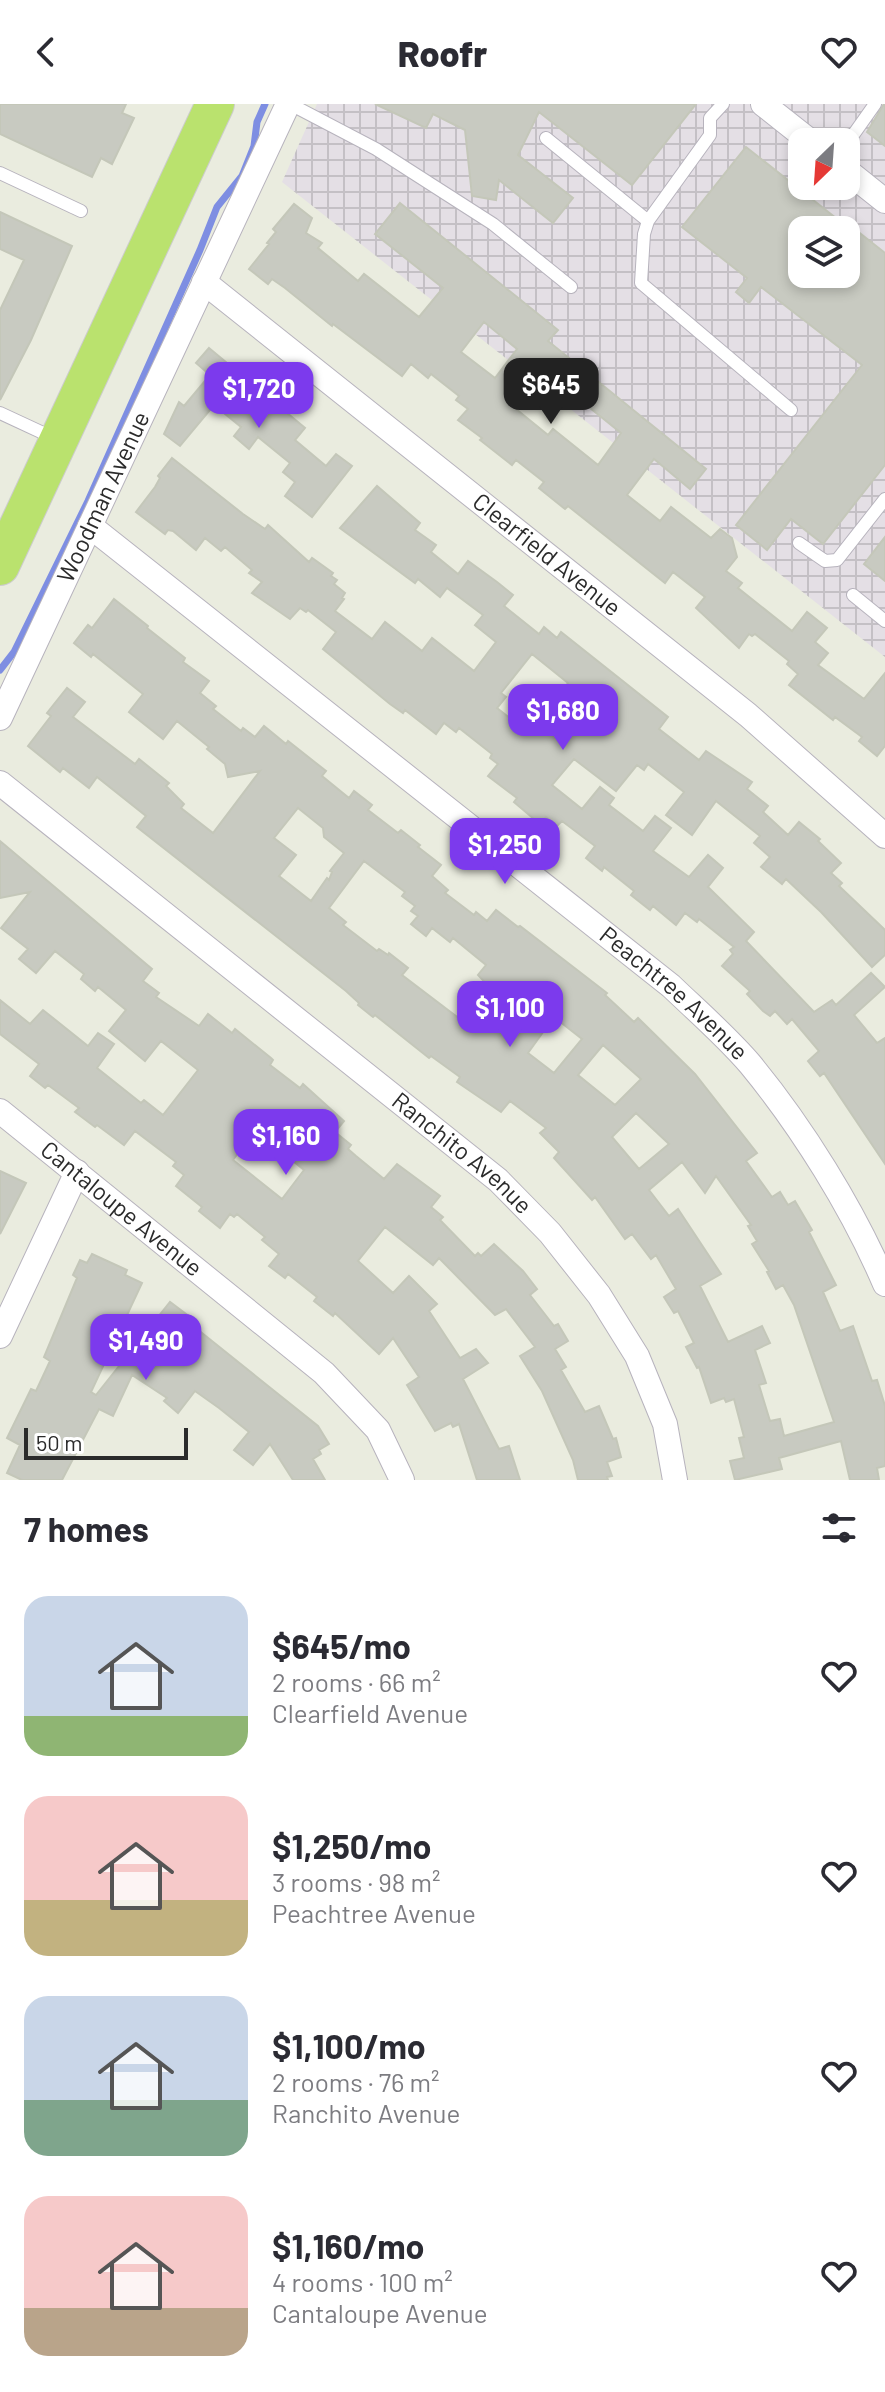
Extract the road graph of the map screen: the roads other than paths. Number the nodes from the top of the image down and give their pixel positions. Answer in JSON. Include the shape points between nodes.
{"nodes":[{"id":1,"x":215,"y":104,"type":"edge"},
{"id":2,"x":289,"y":104,"type":"edge"},
{"id":3,"x":723,"y":104,"type":"edge"},
{"id":4,"x":763,"y":104,"type":"edge"},
{"id":5,"x":875,"y":104,"type":"edge"},
{"id":6,"x":793,"y":128,"type":"edge"},
{"id":7,"x":858,"y":128,"type":"edge"},
{"id":8,"x":546,"y":138,"type":"dead end"},
{"id":9,"x":0,"y":173,"type":"edge"},
{"id":10,"x":860,"y":181,"type":"edge"},
{"id":11,"x":885,"y":201,"type":"edge"},
{"id":12,"x":81,"y":211,"type":"dead end"},
{"id":13,"x":648,"y":221,"type":"junction"},
{"id":14,"x":204,"y":282,"type":"junction"},
{"id":15,"x":571,"y":287,"type":"dead end"},
{"id":16,"x":791,"y":410,"type":"dead end"},
{"id":17,"x":0,"y":413,"type":"edge"},
{"id":18,"x":59,"y":440,"type":"junction"},
{"id":19,"x":885,"y":499,"type":"edge"},
{"id":20,"x":90,"y":526,"type":"junction"},
{"id":21,"x":799,"y":543,"type":"dead end"},
{"id":22,"x":0,"y":566,"type":"edge"},
{"id":23,"x":853,"y":595,"type":"dead end"},
{"id":24,"x":885,"y":621,"type":"edge"},
{"id":25,"x":0,"y":718,"type":"edge"},
{"id":26,"x":0,"y":783,"type":"edge"},
{"id":27,"x":885,"y":836,"type":"edge"},
{"id":28,"x":0,"y":1111,"type":"edge"},
{"id":29,"x":77,"y":1172,"type":"junction"},
{"id":30,"x":885,"y":1284,"type":"edge"},
{"id":31,"x":0,"y":1336,"type":"edge"},
{"id":32,"x":402,"y":1480,"type":"edge"},
{"id":33,"x":675,"y":1480,"type":"edge"}],
"edges":[{"from":1,"to":18,"type":"main road"},
{"from":2,"to":14,"type":"street","name":"Woodman Avenue"},
{"from":2,"to":15,"type":"lane","via":[[376,149],[493,224]]},
{"from":3,"to":13,"type":"lane","via":[[710,118],[710,135]]},
{"from":4,"to":6,"type":"street"},
{"from":5,"to":7,"type":"lane"},
{"from":8,"to":13,"type":"lane"},
{"from":9,"to":12,"type":"lane"},
{"from":10,"to":11,"type":"street"},
{"from":13,"to":16,"type":"lane","via":[[641,283]]},
{"from":14,"to":20,"type":"street","name":"Woodman Avenue"},
{"from":14,"to":27,"type":"street","name":"Clearfield Avenue","via":[[748,715]]},
{"from":17,"to":18,"type":"lane"},
{"from":18,"to":22,"type":"main road"},
{"from":19,"to":21,"type":"lane","via":[[837,560],[825,561]]},
{"from":20,"to":25,"type":"street","name":"Woodman Avenue"},
{"from":20,"to":30,"type":"street","name":"Peachtree Avenue","via":[[671,986],[748,1062],[793,1120]]},
{"from":23,"to":24,"type":"lane"},
{"from":26,"to":33,"type":"street","name":"Ranchito Avenue","via":[[498,1180],[550,1233],[599,1295],[637,1356],[665,1424]]},
{"from":28,"to":29,"type":"street","name":"Cantaloupe Avenue"},
{"from":29,"to":31,"type":"street"},
{"from":29,"to":32,"type":"street","name":"Cantaloupe Avenue","via":[[324,1373],[378,1430]]}]}
